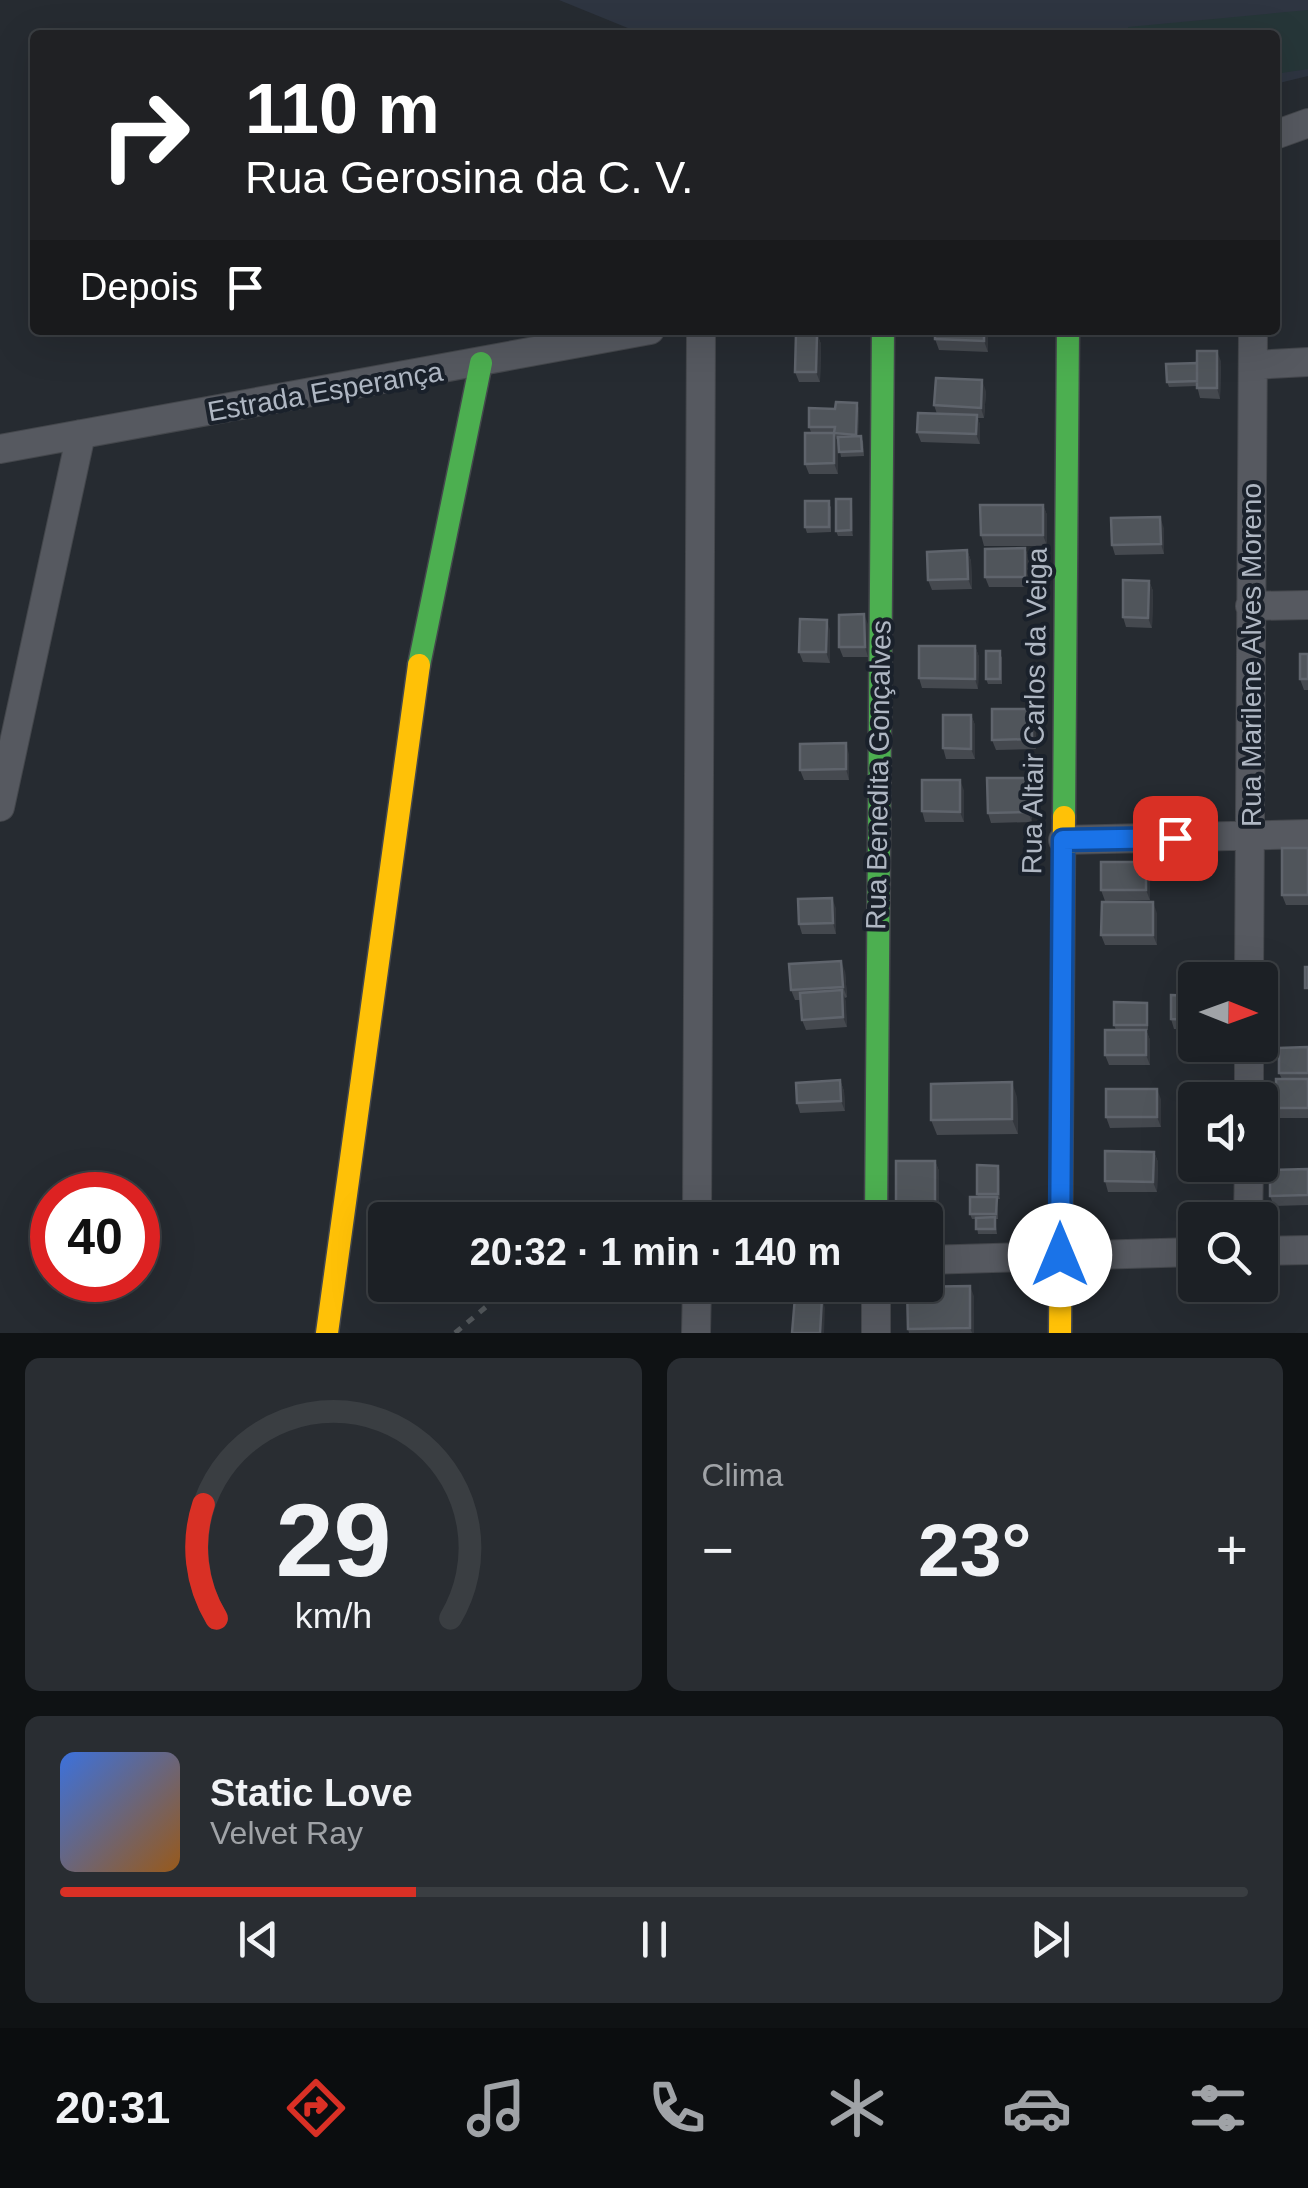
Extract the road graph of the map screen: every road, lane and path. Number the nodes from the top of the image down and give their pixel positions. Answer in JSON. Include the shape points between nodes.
{"nodes":[{"id":1,"x":1308,"y":123,"type":"edge"},
{"id":2,"x":1280,"y":133,"type":"edge"},
{"id":3,"x":624,"y":335,"type":"edge"},
{"id":4,"x":700,"y":335,"type":"edge"},
{"id":5,"x":882,"y":335,"type":"edge"},
{"id":6,"x":1068,"y":335,"type":"edge"},
{"id":7,"x":1253,"y":335,"type":"edge"},
{"id":8,"x":1308,"y":362,"type":"edge"},
{"id":9,"x":481,"y":363,"type":"junction"},
{"id":10,"x":1253,"y":365,"type":"junction"},
{"id":11,"x":81,"y":434,"type":"junction"},
{"id":12,"x":0,"y":449,"type":"edge"},
{"id":13,"x":1308,"y":605,"type":"edge"},
{"id":14,"x":1250,"y":606,"type":"junction"},
{"id":15,"x":0,"y":807,"type":"edge"},
{"id":16,"x":1308,"y":834,"type":"edge"},
{"id":17,"x":1250,"y":836,"type":"junction"},
{"id":18,"x":1063,"y":840,"type":"junction"},
{"id":19,"x":1250,"y":962,"type":"edge"},
{"id":20,"x":697,"y":1202,"type":"edge"},
{"id":21,"x":876,"y":1202,"type":"edge"},
{"id":22,"x":1278,"y":1250,"type":"edge"},
{"id":23,"x":1308,"y":1250,"type":"edge"},
{"id":24,"x":1178,"y":1252,"type":"edge"},
{"id":25,"x":1060,"y":1255,"type":"junction"},
{"id":26,"x":943,"y":1259,"type":"edge"},
{"id":27,"x":492,"y":1302,"type":"edge"},
{"id":28,"x":697,"y":1302,"type":"edge"},
{"id":29,"x":876,"y":1302,"type":"edge"},
{"id":30,"x":328,"y":1333,"type":"edge"},
{"id":31,"x":455,"y":1333,"type":"edge"},
{"id":32,"x":696,"y":1333,"type":"edge"},
{"id":33,"x":876,"y":1333,"type":"edge"},
{"id":34,"x":1060,"y":1333,"type":"edge"}],
"edges":[{"from":1,"to":2,"type":"street"},
{"from":3,"to":9,"type":"street","name":"Estrada Esperança"},
{"from":4,"to":20,"type":"street"},
{"from":5,"to":21,"type":"street","name":"Rua Benedita Gonçalves"},
{"from":6,"to":18,"type":"street","name":"Rua Altair Carlos da Veiga"},
{"from":7,"to":10,"type":"street","name":"Rua Marilene Alves Moreno"},
{"from":8,"to":10,"type":"street"},
{"from":9,"to":11,"type":"street","name":"Estrada Esperança"},
{"from":9,"to":30,"type":"street","via":[[418,668]]},
{"from":10,"to":14,"type":"street","name":"Rua Marilene Alves Moreno"},
{"from":11,"to":12,"type":"street","name":"Estrada Esperança"},
{"from":11,"to":15,"type":"street"},
{"from":13,"to":14,"type":"street"},
{"from":14,"to":17,"type":"street","name":"Rua Marilene Alves Moreno"},
{"from":16,"to":17,"type":"street"},
{"from":17,"to":18,"type":"street"},
{"from":17,"to":19,"type":"street","name":"Rua Marilene Alves Moreno"},
{"from":18,"to":25,"type":"street","name":"Rua Altair Carlos da Veiga"},
{"from":22,"to":23,"type":"street"},
{"from":24,"to":25,"type":"street"},
{"from":25,"to":26,"type":"street"},
{"from":25,"to":34,"type":"street","name":"Rua Altair Carlos da Veiga"},
{"from":27,"to":31,"type":"path"},
{"from":28,"to":32,"type":"street"},
{"from":29,"to":33,"type":"street"}]}
